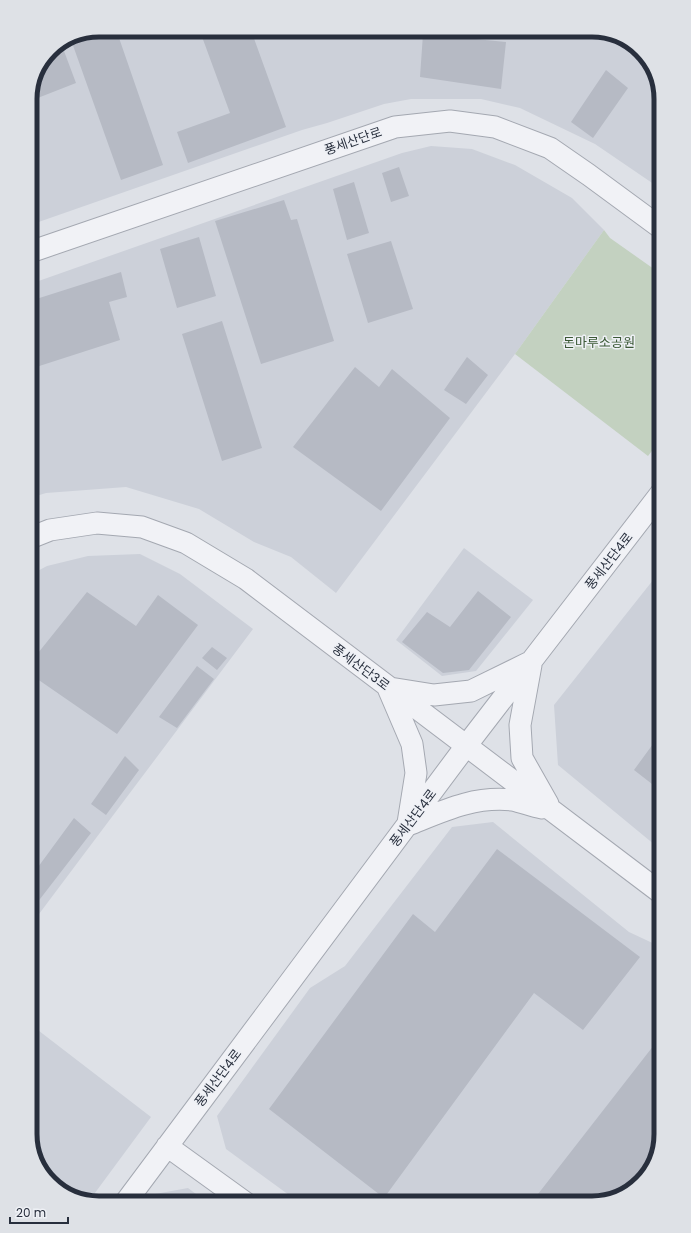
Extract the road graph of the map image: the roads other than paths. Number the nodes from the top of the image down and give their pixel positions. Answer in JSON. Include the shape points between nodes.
{"nodes":[{"id":1,"x":654,"y":223,"type":"edge"},
{"id":2,"x":37,"y":250,"type":"edge"},
{"id":3,"x":654,"y":502,"type":"edge"},
{"id":4,"x":37,"y":535,"type":"edge"},
{"id":5,"x":532,"y":661,"type":"junction"},
{"id":6,"x":388,"y":687,"type":"junction"},
{"id":7,"x":466,"y":746,"type":"junction"},
{"id":8,"x":552,"y":811,"type":"junction"},
{"id":9,"x":408,"y":825,"type":"junction"},
{"id":10,"x":654,"y":888,"type":"edge"},
{"id":11,"x":167,"y":1146,"type":"junction"},
{"id":12,"x":130,"y":1196,"type":"edge"},
{"id":13,"x":236,"y":1196,"type":"edge"}],
"edges":[{"from":1,"to":2,"type":"street","name":"풍세산단로","via":[[550,148],[495,127],[450,121],[395,127]]},
{"from":3,"to":5,"type":"street","name":"풍세산단4로"},
{"from":4,"to":6,"type":"street","name":"풍세산단3로","via":[[50,530],[98,523],[142,527],[186,542],[246,579]]},
{"from":5,"to":6,"type":"street","via":[[471,691],[434,695]]},
{"from":5,"to":7,"type":"street","name":"풍세산단4로"},
{"from":5,"to":8,"type":"street","via":[[520,726],[522,758]]},
{"from":6,"to":7,"type":"street","name":"풍세산단3로"},
{"from":6,"to":9,"type":"street","via":[[412,744],[416,773]]},
{"from":7,"to":8,"type":"street","name":"풍세산단3로"},
{"from":7,"to":9,"type":"street","name":"풍세산단4로"},
{"from":8,"to":9,"type":"street","via":[[512,800],[479,800],[455,805]]},
{"from":8,"to":10,"type":"street","name":"풍세산단3로"},
{"from":9,"to":11,"type":"street","name":"풍세산단4로"},
{"from":11,"to":12,"type":"street","name":"풍세산단4로"},
{"from":11,"to":13,"type":"street"}]}
